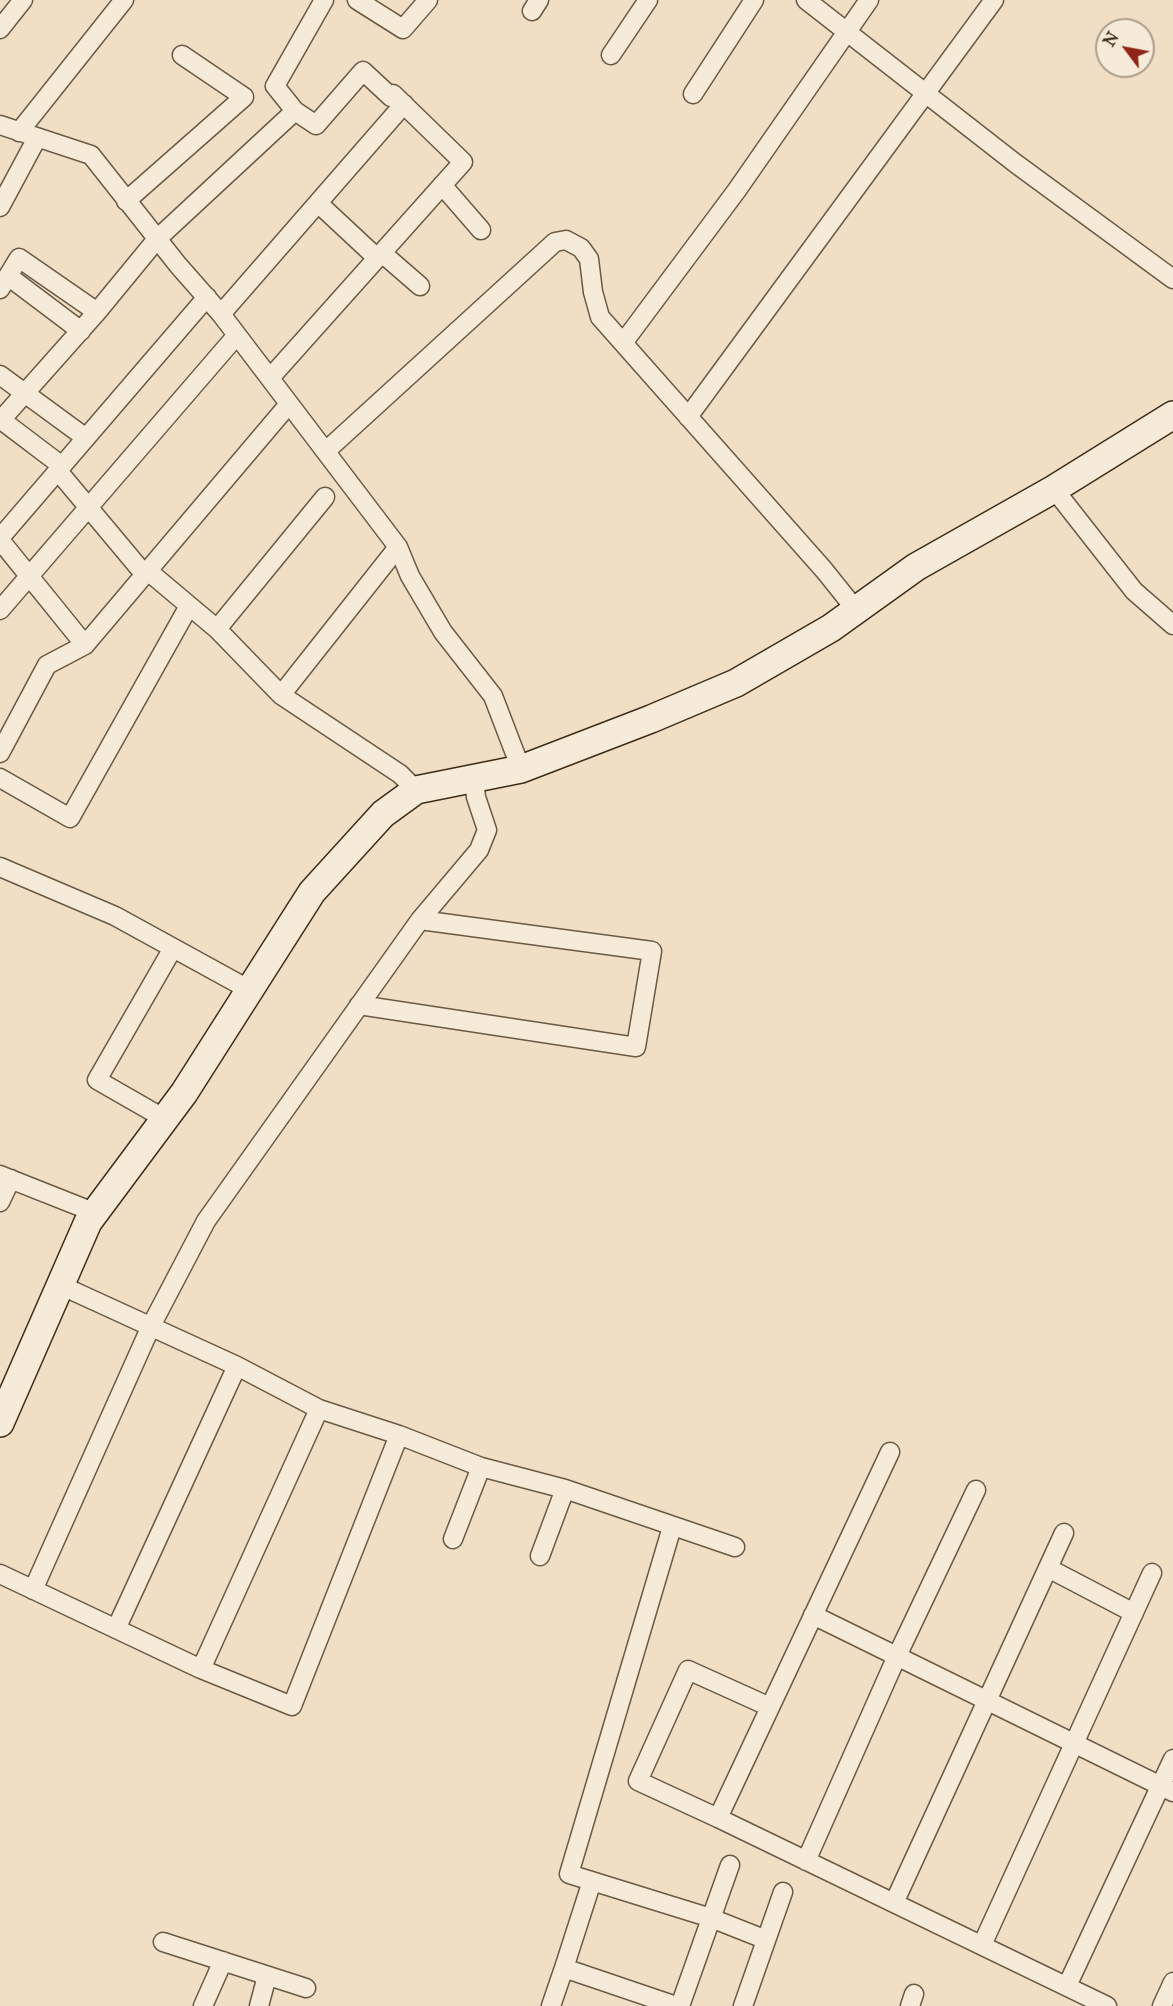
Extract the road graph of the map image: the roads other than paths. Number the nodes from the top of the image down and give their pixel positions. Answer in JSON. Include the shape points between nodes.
{"nodes":[{"id":1,"x":22,"y":0,"type":"edge"},
{"id":2,"x":124,"y":0,"type":"edge"},
{"id":3,"x":324,"y":0,"type":"edge"},
{"id":4,"x":357,"y":0,"type":"edge"},
{"id":5,"x":428,"y":0,"type":"edge"},
{"id":6,"x":648,"y":0,"type":"edge"},
{"id":7,"x":754,"y":0,"type":"edge"},
{"id":8,"x":806,"y":0,"type":"edge"},
{"id":9,"x":869,"y":0,"type":"edge"},
{"id":10,"x":994,"y":0,"type":"edge"},
{"id":11,"x":0,"y":29,"type":"edge"},
{"id":12,"x":845,"y":32,"type":"junction"},
{"id":13,"x":182,"y":55,"type":"dead end"},
{"id":14,"x":611,"y":55,"type":"dead end"},
{"id":15,"x":924,"y":93,"type":"junction"},
{"id":16,"x":693,"y":94,"type":"dead end"},
{"id":17,"x":404,"y":104,"type":"junction"},
{"id":18,"x":295,"y":111,"type":"junction"},
{"id":19,"x":0,"y":125,"type":"edge"},
{"id":20,"x":19,"y":132,"type":"junction"},
{"id":21,"x":37,"y":138,"type":"junction"},
{"id":22,"x":442,"y":185,"type":"junction"},
{"id":23,"x":126,"y":201,"type":"junction"},
{"id":24,"x":318,"y":203,"type":"junction"},
{"id":25,"x":0,"y":207,"type":"edge"},
{"id":26,"x":482,"y":230,"type":"dead end"},
{"id":27,"x":157,"y":239,"type":"junction"},
{"id":28,"x":379,"y":256,"type":"junction"},
{"id":29,"x":1173,"y":279,"type":"edge"},
{"id":30,"x":4,"y":283,"type":"edge"},
{"id":31,"x":420,"y":286,"type":"dead end"},
{"id":32,"x":207,"y":297,"type":"junction"},
{"id":33,"x":97,"y":312,"type":"junction"},
{"id":34,"x":221,"y":314,"type":"junction"},
{"id":35,"x":81,"y":331,"type":"junction"},
{"id":36,"x":237,"y":335,"type":"junction"},
{"id":37,"x":623,"y":343,"type":"junction"},
{"id":38,"x":0,"y":375,"type":"edge"},
{"id":39,"x":270,"y":378,"type":"junction"},
{"id":40,"x":25,"y":393,"type":"junction"},
{"id":41,"x":289,"y":404,"type":"junction"},
{"id":42,"x":1173,"y":415,"type":"edge"},
{"id":43,"x":688,"y":417,"type":"junction"},
{"id":44,"x":0,"y":419,"type":"edge"},
{"id":45,"x":86,"y":438,"type":"junction"},
{"id":46,"x":327,"y":450,"type":"junction"},
{"id":47,"x":60,"y":468,"type":"junction"},
{"id":48,"x":1054,"y":489,"type":"junction"},
{"id":49,"x":325,"y":497,"type":"dead end"},
{"id":50,"x":87,"y":507,"type":"junction"},
{"id":51,"x":0,"y":539,"type":"edge"},
{"id":52,"x":398,"y":547,"type":"junction"},
{"id":53,"x":147,"y":573,"type":"junction"},
{"id":54,"x":30,"y":575,"type":"junction"},
{"id":55,"x":189,"y":606,"type":"junction"},
{"id":56,"x":0,"y":610,"type":"edge"},
{"id":57,"x":856,"y":610,"type":"junction"},
{"id":58,"x":1173,"y":625,"type":"edge"},
{"id":59,"x":217,"y":629,"type":"junction"},
{"id":60,"x":85,"y":645,"type":"junction"},
{"id":61,"x":281,"y":695,"type":"junction"},
{"id":62,"x":0,"y":753,"type":"edge"},
{"id":63,"x":521,"y":769,"type":"junction"},
{"id":64,"x":0,"y":778,"type":"edge"},
{"id":65,"x":474,"y":779,"type":"junction"},
{"id":66,"x":416,"y":790,"type":"junction"},
{"id":67,"x":0,"y":867,"type":"edge"},
{"id":68,"x":420,"y":920,"type":"junction"},
{"id":69,"x":173,"y":948,"type":"junction"},
{"id":70,"x":248,"y":989,"type":"junction"},
{"id":71,"x":359,"y":1005,"type":"junction"},
{"id":72,"x":165,"y":1119,"type":"junction"},
{"id":73,"x":6,"y":1177,"type":"edge"},
{"id":74,"x":0,"y":1202,"type":"edge"},
{"id":75,"x":96,"y":1213,"type":"junction"},
{"id":76,"x":60,"y":1285,"type":"junction"},
{"id":77,"x":151,"y":1326,"type":"junction"},
{"id":78,"x":237,"y":1366,"type":"junction"},
{"id":79,"x":320,"y":1409,"type":"junction"},
{"id":80,"x":0,"y":1423,"type":"edge"},
{"id":81,"x":399,"y":1435,"type":"junction"},
{"id":82,"x":890,"y":1452,"type":"dead end"},
{"id":83,"x":481,"y":1467,"type":"junction"},
{"id":84,"x":565,"y":1489,"type":"junction"},
{"id":85,"x":976,"y":1490,"type":"dead end"},
{"id":86,"x":672,"y":1527,"type":"junction"},
{"id":87,"x":1064,"y":1533,"type":"dead end"},
{"id":88,"x":453,"y":1539,"type":"dead end"},
{"id":89,"x":735,"y":1547,"type":"dead end"},
{"id":90,"x":540,"y":1556,"type":"dead end"},
{"id":91,"x":1048,"y":1568,"type":"junction"},
{"id":92,"x":1152,"y":1573,"type":"dead end"},
{"id":93,"x":0,"y":1574,"type":"edge"},
{"id":94,"x":33,"y":1590,"type":"junction"},
{"id":95,"x":1134,"y":1612,"type":"junction"},
{"id":96,"x":813,"y":1616,"type":"junction"},
{"id":97,"x":117,"y":1629,"type":"junction"},
{"id":98,"x":897,"y":1656,"type":"junction"},
{"id":99,"x":201,"y":1670,"type":"junction"},
{"id":100,"x":985,"y":1700,"type":"junction"},
{"id":101,"x":770,"y":1707,"type":"junction"},
{"id":102,"x":1075,"y":1744,"type":"junction"},
{"id":103,"x":1173,"y":1759,"type":"edge"},
{"id":104,"x":1167,"y":1789,"type":"edge"},
{"id":105,"x":718,"y":1818,"type":"junction"},
{"id":106,"x":806,"y":1861,"type":"junction"},
{"id":107,"x":730,"y":1865,"type":"dead end"},
{"id":108,"x":592,"y":1881,"type":"junction"},
{"id":109,"x":783,"y":1892,"type":"dead end"},
{"id":110,"x":894,"y":1903,"type":"junction"},
{"id":111,"x":711,"y":1918,"type":"junction"},
{"id":112,"x":765,"y":1939,"type":"junction"},
{"id":113,"x":163,"y":1942,"type":"dead end"},
{"id":114,"x":982,"y":1945,"type":"junction"},
{"id":115,"x":223,"y":1961,"type":"junction"},
{"id":116,"x":564,"y":1968,"type":"junction"},
{"id":117,"x":267,"y":1976,"type":"junction"},
{"id":118,"x":1173,"y":1982,"type":"edge"},
{"id":119,"x":1067,"y":1986,"type":"junction"},
{"id":120,"x":306,"y":1988,"type":"dead end"},
{"id":121,"x":203,"y":2006,"type":"edge"},
{"id":122,"x":259,"y":2006,"type":"edge"},
{"id":123,"x":551,"y":2006,"type":"edge"},
{"id":124,"x":678,"y":2006,"type":"edge"},
{"id":125,"x":743,"y":2006,"type":"edge"},
{"id":126,"x":1107,"y":2006,"type":"edge"},
{"id":127,"x":1162,"y":2006,"type":"edge"}],
"edges":[{"from":1,"to":11,"type":"street"},
{"from":2,"to":20,"type":"street"},
{"from":3,"to":18,"type":"street","via":[[274,86]]},
{"from":4,"to":5,"type":"street","via":[[403,29]]},
{"from":6,"to":14,"type":"street"},
{"from":7,"to":16,"type":"street"},
{"from":8,"to":12,"type":"street"},
{"from":9,"to":12,"type":"street"},
{"from":10,"to":15,"type":"street"},
{"from":12,"to":15,"type":"street"},
{"from":12,"to":37,"type":"street","via":[[737,190]]},
{"from":13,"to":23,"type":"street","via":[[244,97]]},
{"from":15,"to":29,"type":"street"},
{"from":15,"to":43,"type":"street"},
{"from":17,"to":18,"type":"street","via":[[363,70],[316,125]]},
{"from":17,"to":22,"type":"street","via":[[463,162]]},
{"from":17,"to":24,"type":"street"},
{"from":18,"to":27,"type":"street"},
{"from":19,"to":20,"type":"street"},
{"from":20,"to":21,"type":"street"},
{"from":21,"to":23,"type":"street","via":[[91,155]]},
{"from":21,"to":25,"type":"street"},
{"from":22,"to":26,"type":"street"},
{"from":22,"to":28,"type":"street"},
{"from":23,"to":27,"type":"street"},
{"from":24,"to":28,"type":"street"},
{"from":24,"to":34,"type":"street"},
{"from":27,"to":32,"type":"street"},
{"from":27,"to":33,"type":"street"},
{"from":28,"to":31,"type":"street"},
{"from":28,"to":39,"type":"street"},
{"from":30,"to":33,"type":"street","via":[[19,258]]},
{"from":30,"to":35,"type":"street"},
{"from":32,"to":34,"type":"street"},
{"from":32,"to":45,"type":"street"},
{"from":33,"to":35,"type":"street"},
{"from":34,"to":36,"type":"street"},
{"from":35,"to":40,"type":"street"},
{"from":36,"to":39,"type":"street"},
{"from":36,"to":50,"type":"street"},
{"from":37,"to":43,"type":"street"},
{"from":37,"to":46,"type":"street","via":[[600,317],[589,259],[581,248],[559,240]]},
{"from":38,"to":40,"type":"street"},
{"from":39,"to":41,"type":"street"},
{"from":40,"to":44,"type":"street"},
{"from":40,"to":45,"type":"street"},
{"from":41,"to":46,"type":"street"},
{"from":41,"to":53,"type":"street"},
{"from":42,"to":48,"type":"street"},
{"from":43,"to":57,"type":"street"},
{"from":44,"to":47,"type":"street"},
{"from":45,"to":47,"type":"street"},
{"from":46,"to":52,"type":"street"},
{"from":47,"to":50,"type":"street"},
{"from":47,"to":51,"type":"street"},
{"from":48,"to":57,"type":"street","via":[[916,567]]},
{"from":48,"to":58,"type":"street","via":[[1134,591]]},
{"from":49,"to":59,"type":"street"},
{"from":50,"to":53,"type":"street"},
{"from":50,"to":54,"type":"street"},
{"from":51,"to":54,"type":"street"},
{"from":52,"to":61,"type":"street"},
{"from":52,"to":63,"type":"street","via":[[443,632],[493,696]]},
{"from":53,"to":55,"type":"street"},
{"from":53,"to":60,"type":"street"},
{"from":54,"to":56,"type":"street"},
{"from":54,"to":60,"type":"street"},
{"from":55,"to":59,"type":"street"},
{"from":55,"to":64,"type":"street","via":[[70,818]]},
{"from":57,"to":63,"type":"street","via":[[735,683]]},
{"from":59,"to":61,"type":"street"},
{"from":60,"to":62,"type":"street","via":[[47,666]]},
{"from":61,"to":66,"type":"street","via":[[400,774]]},
{"from":63,"to":65,"type":"street"},
{"from":65,"to":66,"type":"street"},
{"from":65,"to":68,"type":"street","via":[[487,830],[479,850]]},
{"from":66,"to":70,"type":"street","via":[[383,814],[312,892]]},
{"from":67,"to":69,"type":"street","via":[[115,916]]},
{"from":68,"to":71,"type":"street"},
{"from":68,"to":71,"type":"street","via":[[652,951],[636,1047]]},
{"from":69,"to":70,"type":"street"},
{"from":69,"to":72,"type":"street","via":[[97,1080]]},
{"from":70,"to":72,"type":"street"},
{"from":71,"to":77,"type":"street","via":[[206,1221]]},
{"from":72,"to":75,"type":"street"},
{"from":73,"to":74,"type":"street"},
{"from":73,"to":75,"type":"street"},
{"from":75,"to":76,"type":"street","via":[[88,1222]]},
{"from":76,"to":77,"type":"street"},
{"from":76,"to":80,"type":"street"},
{"from":77,"to":78,"type":"street"},
{"from":77,"to":94,"type":"street"},
{"from":78,"to":79,"type":"street"},
{"from":78,"to":97,"type":"street"},
{"from":79,"to":81,"type":"street"},
{"from":79,"to":99,"type":"street"},
{"from":81,"to":83,"type":"street"},
{"from":81,"to":99,"type":"street","via":[[292,1706]]},
{"from":82,"to":96,"type":"street"},
{"from":83,"to":84,"type":"street"},
{"from":83,"to":88,"type":"street"},
{"from":84,"to":86,"type":"street"},
{"from":84,"to":90,"type":"street"},
{"from":85,"to":98,"type":"street"},
{"from":86,"to":89,"type":"street"},
{"from":86,"to":108,"type":"street","via":[[569,1874]]},
{"from":87,"to":91,"type":"street"},
{"from":91,"to":95,"type":"street"},
{"from":91,"to":100,"type":"street"},
{"from":92,"to":95,"type":"street"},
{"from":93,"to":94,"type":"street"},
{"from":94,"to":97,"type":"street"},
{"from":95,"to":102,"type":"street"},
{"from":96,"to":98,"type":"street"},
{"from":96,"to":101,"type":"street"},
{"from":97,"to":99,"type":"street"},
{"from":98,"to":100,"type":"street"},
{"from":98,"to":106,"type":"street"},
{"from":100,"to":102,"type":"street"},
{"from":100,"to":110,"type":"street"},
{"from":101,"to":105,"type":"street"},
{"from":101,"to":105,"type":"street","via":[[688,1670],[638,1781]]},
{"from":102,"to":104,"type":"street"},
{"from":102,"to":114,"type":"street"},
{"from":103,"to":104,"type":"street"},
{"from":104,"to":119,"type":"street"},
{"from":105,"to":106,"type":"street"},
{"from":106,"to":110,"type":"street"},
{"from":107,"to":111,"type":"street"},
{"from":108,"to":111,"type":"street"},
{"from":108,"to":116,"type":"street"},
{"from":109,"to":112,"type":"street"},
{"from":110,"to":114,"type":"street"},
{"from":111,"to":112,"type":"street"},
{"from":111,"to":124,"type":"street"},
{"from":112,"to":125,"type":"street"},
{"from":113,"to":115,"type":"street"},
{"from":114,"to":119,"type":"street"},
{"from":115,"to":117,"type":"street"},
{"from":115,"to":121,"type":"street"},
{"from":116,"to":123,"type":"street"},
{"from":116,"to":124,"type":"street"},
{"from":117,"to":120,"type":"street"},
{"from":117,"to":122,"type":"street"},
{"from":118,"to":127,"type":"street"},
{"from":119,"to":126,"type":"street"}]}
